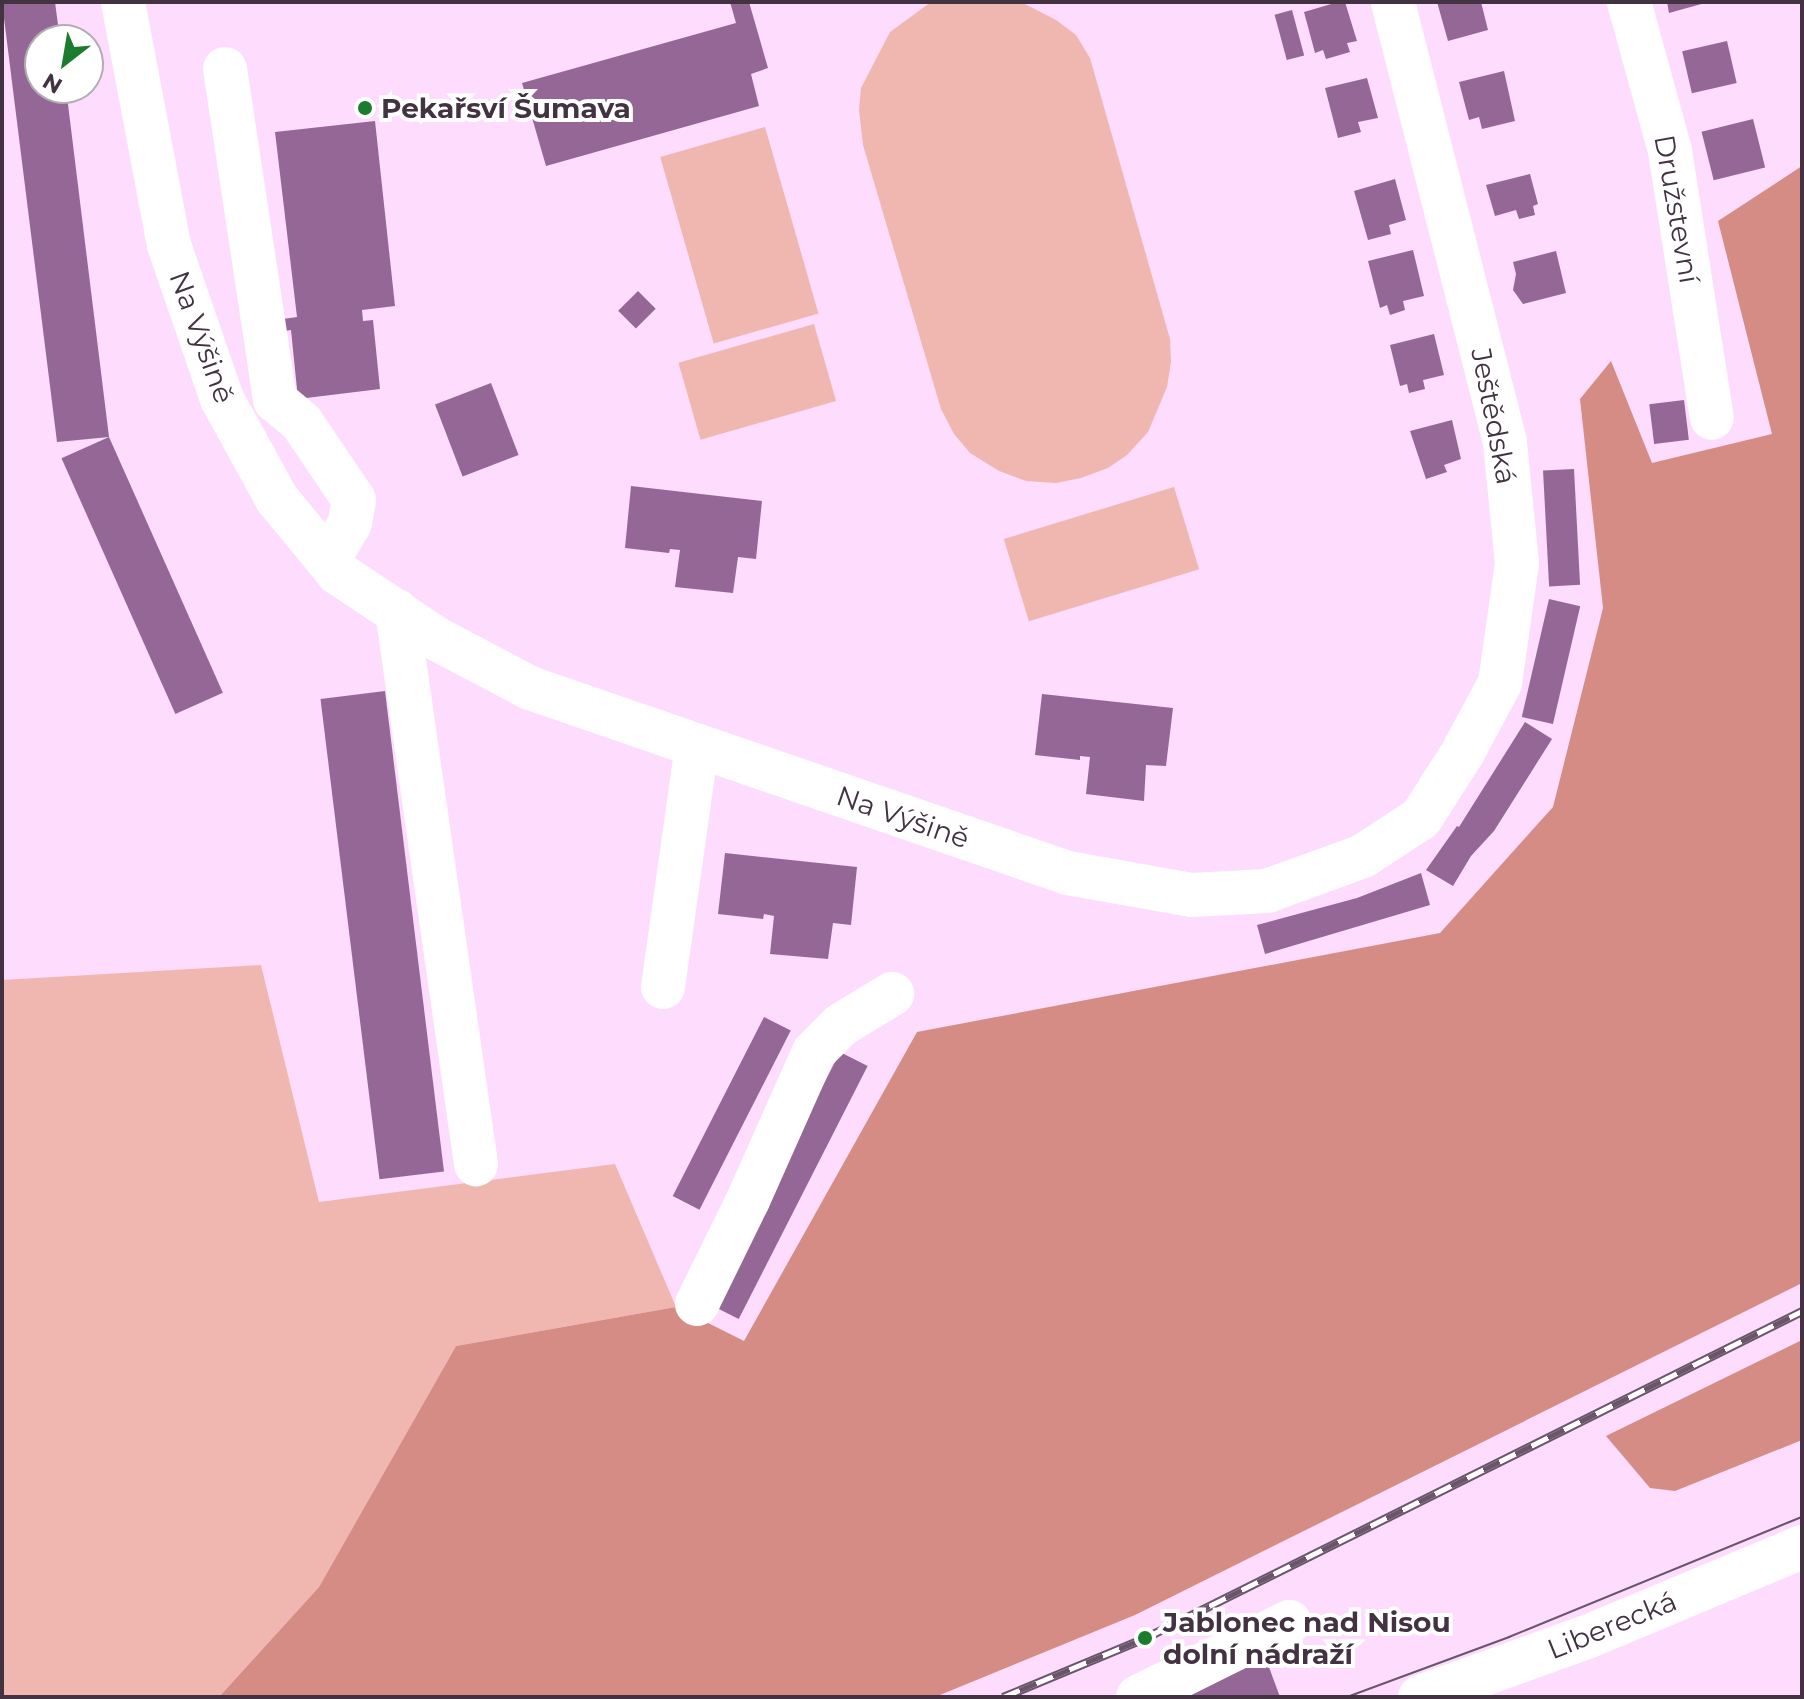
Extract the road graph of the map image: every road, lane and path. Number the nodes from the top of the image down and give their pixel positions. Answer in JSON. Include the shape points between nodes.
{"nodes":[{"id":1,"x":123,"y":2,"type":"edge"},
{"id":2,"x":1393,"y":2,"type":"edge"},
{"id":3,"x":1629,"y":2,"type":"edge"},
{"id":4,"x":225,"y":69,"type":"dead end"},
{"id":5,"x":1712,"y":418,"type":"dead end"},
{"id":6,"x":328,"y":560,"type":"junction"},
{"id":7,"x":397,"y":611,"type":"junction"},
{"id":8,"x":697,"y":746,"type":"junction"},
{"id":9,"x":1421,"y":818,"type":"joint"},
{"id":10,"x":663,"y":987,"type":"dead end"},
{"id":11,"x":892,"y":994,"type":"dead end"},
{"id":12,"x":476,"y":1164,"type":"dead end"},
{"id":13,"x":697,"y":1304,"type":"dead end"},
{"id":14,"x":1802,"y":1547,"type":"edge"},
{"id":15,"x":1289,"y":1622,"type":"dead end"},
{"id":16,"x":1138,"y":1697,"type":"edge"},
{"id":17,"x":1420,"y":1697,"type":"edge"}],
"edges":[{"from":1,"to":6,"type":"street","name":"Na Výšině","via":[[169,245],[222,399],[277,499]]},
{"from":2,"to":9,"type":"street","name":"Ještědská","via":[[1505,442],[1517,563],[1500,683]]},
{"from":3,"to":5,"type":"street","name":"Družstevní","via":[[1670,151]]},
{"from":4,"to":6,"type":"street","via":[[275,400],[302,423],[354,500],[350,523]]},
{"from":6,"to":7,"type":"street","name":"Na Výšině","via":[[338,573]]},
{"from":7,"to":8,"type":"street","name":"Na Výšině","via":[[437,639],[530,688]]},
{"from":7,"to":12,"type":"street"},
{"from":8,"to":9,"type":"street","name":"Na Výšině","via":[[1068,873],[1192,895],[1267,891],[1363,856]]},
{"from":8,"to":10,"type":"street"},
{"from":11,"to":13,"type":"street","via":[[841,1025],[814,1052]]},
{"from":14,"to":17,"type":"street","name":"Liberecká","via":[[1587,1637]]},
{"from":15,"to":16,"type":"street"}]}
